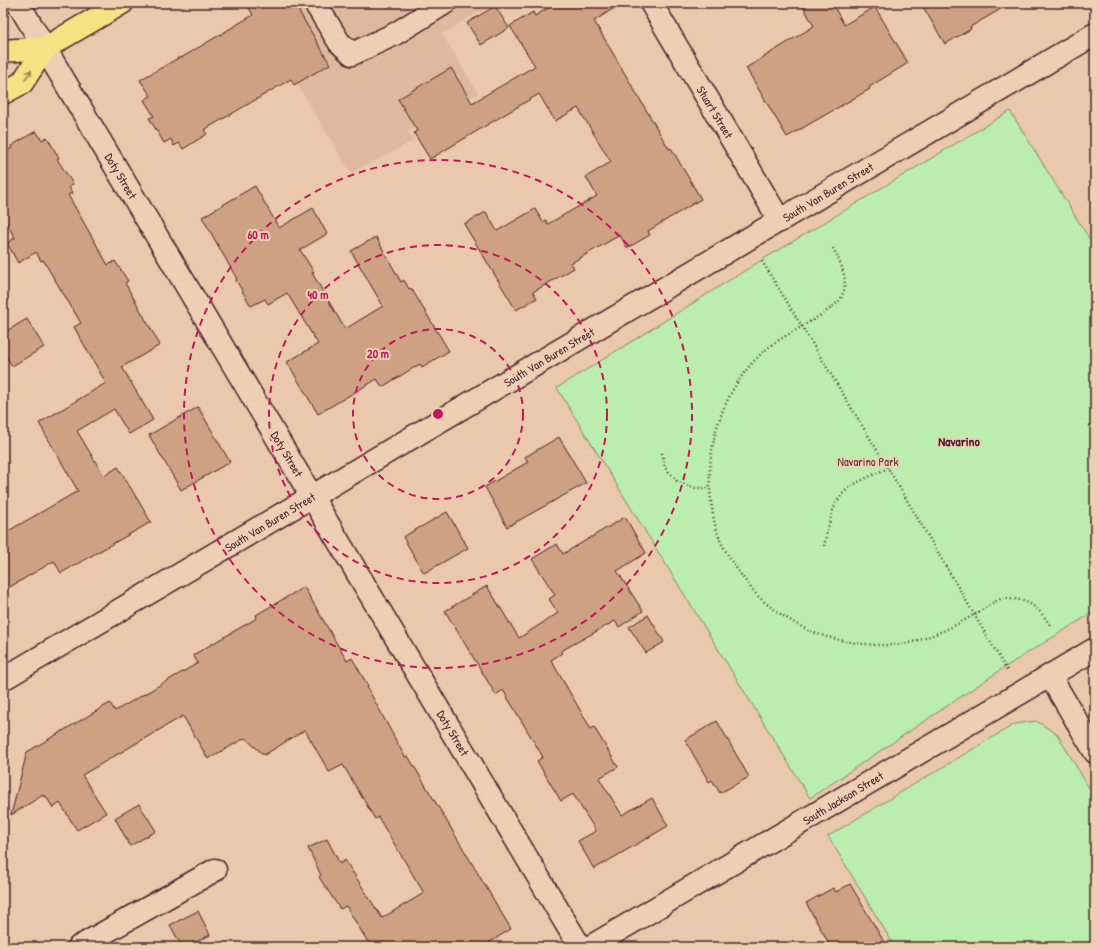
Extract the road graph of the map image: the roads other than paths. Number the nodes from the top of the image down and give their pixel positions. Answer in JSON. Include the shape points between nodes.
{"nodes":[{"id":1,"x":18,"y":3,"type":"edge"},
{"id":2,"x":122,"y":3,"type":"edge"},
{"id":3,"x":315,"y":3,"type":"edge"},
{"id":4,"x":445,"y":3,"type":"edge"},
{"id":5,"x":651,"y":3,"type":"edge"},
{"id":6,"x":1095,"y":34,"type":"edge"},
{"id":7,"x":45,"y":48,"type":"junction"},
{"id":8,"x":3,"y":51,"type":"edge"},
{"id":9,"x":3,"y":93,"type":"edge"},
{"id":10,"x":780,"y":221,"type":"junction"},
{"id":11,"x":312,"y":496,"type":"junction"},
{"id":12,"x":1095,"y":649,"type":"edge"},
{"id":13,"x":1050,"y":676,"type":"junction"},
{"id":14,"x":3,"y":679,"type":"edge"},
{"id":15,"x":1095,"y":752,"type":"edge"},
{"id":16,"x":214,"y":870,"type":"dead end"},
{"id":17,"x":80,"y":947,"type":"edge"},
{"id":18,"x":580,"y":947,"type":"edge"},
{"id":19,"x":590,"y":947,"type":"edge"}],
"edges":[{"from":1,"to":7,"type":"street","name":"Doty Street"},
{"from":2,"to":7,"type":"main road"},
{"from":3,"to":4,"type":"street","via":[[339,42],[352,54],[395,34]]},
{"from":5,"to":10,"type":"street","name":"Stuart Street"},
{"from":6,"to":10,"type":"street","name":"South Van Buren Street"},
{"from":7,"to":8,"type":"main road"},
{"from":9,"to":7,"type":"main road","one_way":true,"via":[[22,83]]},
{"from":7,"to":11,"type":"street","name":"Doty Street"},
{"from":10,"to":11,"type":"street","name":"South Van Buren Street"},
{"from":11,"to":14,"type":"street","name":"South Van Buren Street"},
{"from":11,"to":18,"type":"street","name":"Doty Street"},
{"from":12,"to":13,"type":"street","name":"South Jackson Street"},
{"from":13,"to":15,"type":"street"},
{"from":13,"to":19,"type":"street","name":"South Jackson Street"},
{"from":16,"to":17,"type":"street"}]}
